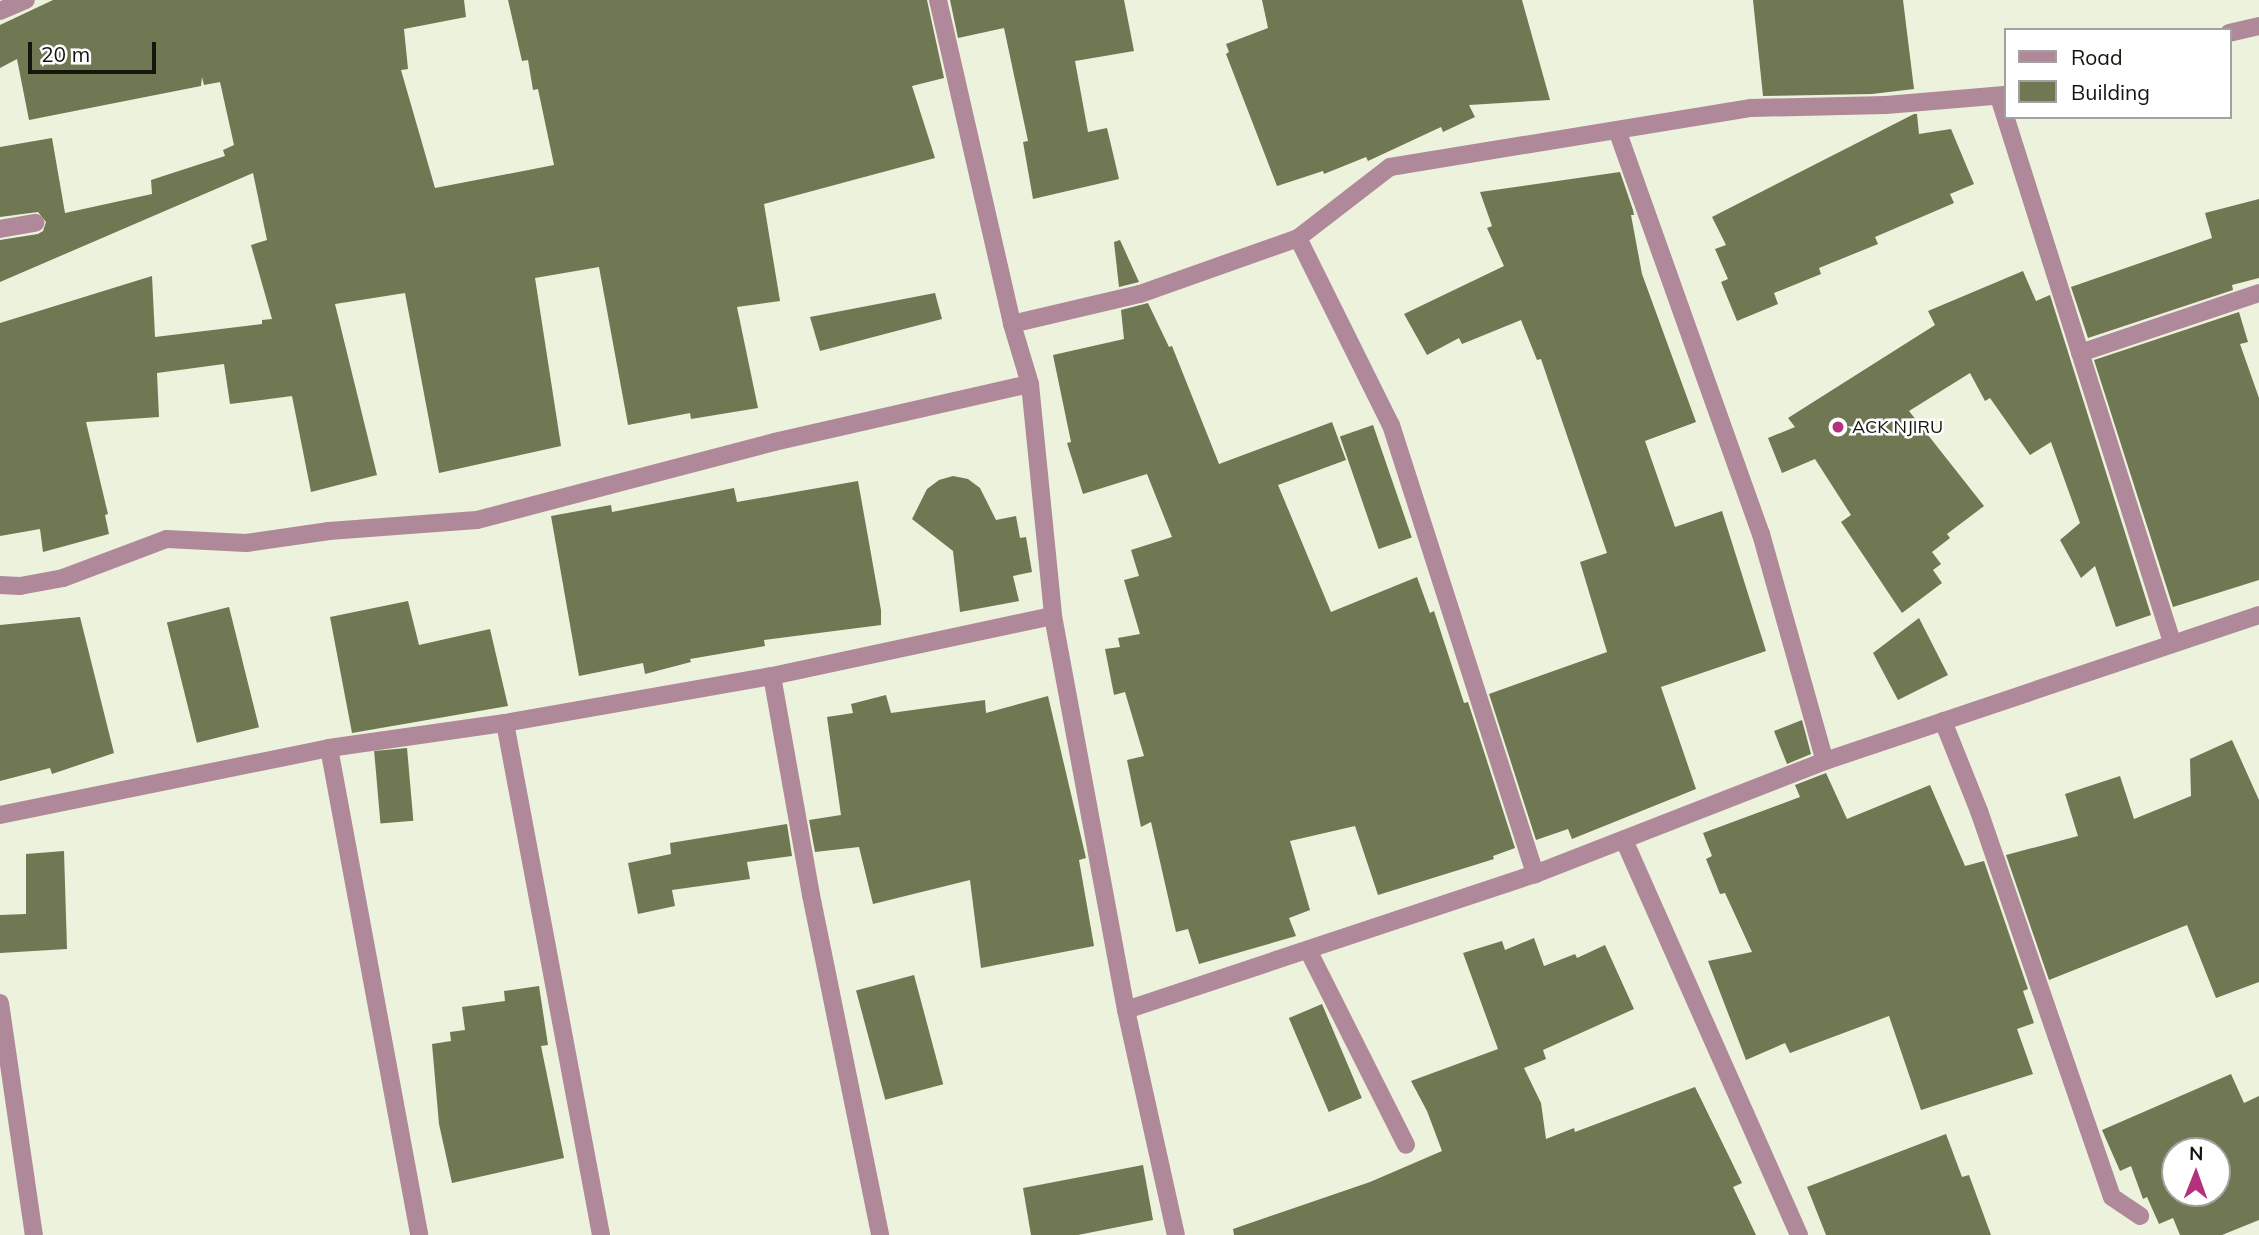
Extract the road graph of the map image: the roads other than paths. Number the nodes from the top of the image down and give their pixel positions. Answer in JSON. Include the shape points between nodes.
{"nodes":[{"id":1,"x":26,"y":0,"type":"edge"},
{"id":2,"x":938,"y":0,"type":"edge"},
{"id":3,"x":0,"y":11,"type":"edge"},
{"id":4,"x":2259,"y":26,"type":"edge"},
{"id":5,"x":2231,"y":33,"type":"edge"},
{"id":6,"x":2002,"y":96,"type":"edge"},
{"id":7,"x":2009,"y":119,"type":"edge"},
{"id":8,"x":1617,"y":130,"type":"junction"},
{"id":9,"x":35,"y":223,"type":"dead end"},
{"id":10,"x":0,"y":229,"type":"edge"},
{"id":11,"x":1298,"y":238,"type":"junction"},
{"id":12,"x":2259,"y":293,"type":"edge"},
{"id":13,"x":1012,"y":324,"type":"junction"},
{"id":14,"x":2080,"y":353,"type":"junction"},
{"id":15,"x":1030,"y":384,"type":"junction"},
{"id":16,"x":0,"y":584,"type":"edge"},
{"id":17,"x":2259,"y":615,"type":"edge"},
{"id":18,"x":1053,"y":616,"type":"junction"},
{"id":19,"x":2172,"y":642,"type":"junction"},
{"id":20,"x":772,"y":676,"type":"junction"},
{"id":21,"x":1943,"y":721,"type":"junction"},
{"id":22,"x":505,"y":723,"type":"junction"},
{"id":23,"x":329,"y":748,"type":"junction"},
{"id":24,"x":1825,"y":761,"type":"junction"},
{"id":25,"x":0,"y":815,"type":"edge"},
{"id":26,"x":1624,"y":840,"type":"junction"},
{"id":27,"x":1535,"y":874,"type":"junction"},
{"id":28,"x":1307,"y":950,"type":"junction"},
{"id":29,"x":0,"y":1003,"type":"edge"},
{"id":30,"x":1126,"y":1010,"type":"junction"},
{"id":31,"x":1406,"y":1145,"type":"dead end"},
{"id":32,"x":2140,"y":1216,"type":"dead end"},
{"id":33,"x":34,"y":1235,"type":"edge"},
{"id":34,"x":419,"y":1235,"type":"edge"},
{"id":35,"x":601,"y":1235,"type":"edge"},
{"id":36,"x":880,"y":1235,"type":"edge"},
{"id":37,"x":1176,"y":1235,"type":"edge"},
{"id":38,"x":1799,"y":1235,"type":"edge"}],
"edges":[{"from":1,"to":3,"type":"street"},
{"from":2,"to":13,"type":"street"},
{"from":4,"to":5,"type":"street"},
{"from":6,"to":8,"type":"street","via":[[1751,108]]},
{"from":7,"to":14,"type":"street"},
{"from":8,"to":11,"type":"street","via":[[1390,167]]},
{"from":8,"to":24,"type":"street","via":[[1761,534]]},
{"from":9,"to":10,"type":"street"},
{"from":11,"to":13,"type":"street","via":[[1140,294]]},
{"from":11,"to":27,"type":"street","via":[[1391,425]]},
{"from":12,"to":14,"type":"street"},
{"from":13,"to":15,"type":"street"},
{"from":14,"to":19,"type":"street"},
{"from":15,"to":16,"type":"street","via":[[774,442],[477,520],[246,542],[167,539],[63,578],[20,586]]},
{"from":15,"to":18,"type":"street"},
{"from":17,"to":19,"type":"street"},
{"from":18,"to":20,"type":"street"},
{"from":18,"to":30,"type":"street"},
{"from":19,"to":21,"type":"street"},
{"from":20,"to":22,"type":"street"},
{"from":20,"to":36,"type":"street"},
{"from":21,"to":24,"type":"street"},
{"from":21,"to":32,"type":"street","via":[[1979,811],[2112,1197]]},
{"from":22,"to":23,"type":"street"},
{"from":22,"to":35,"type":"street"},
{"from":23,"to":25,"type":"street"},
{"from":23,"to":34,"type":"street"},
{"from":24,"to":26,"type":"street"},
{"from":26,"to":27,"type":"street"},
{"from":26,"to":38,"type":"street"},
{"from":27,"to":28,"type":"street"},
{"from":28,"to":30,"type":"street"},
{"from":28,"to":31,"type":"street"},
{"from":29,"to":33,"type":"street"},
{"from":30,"to":37,"type":"street"}]}
